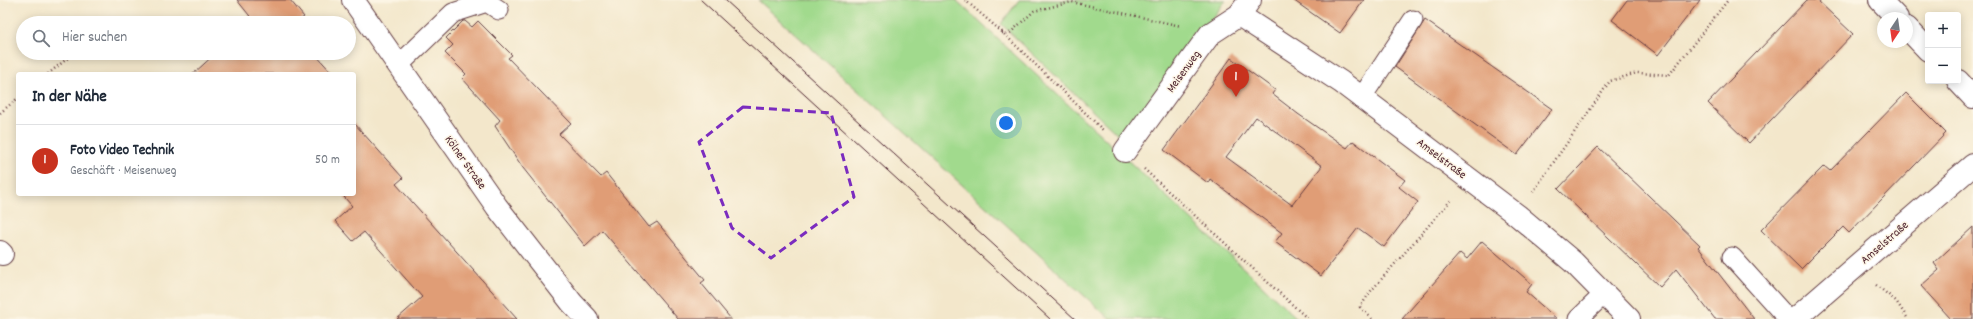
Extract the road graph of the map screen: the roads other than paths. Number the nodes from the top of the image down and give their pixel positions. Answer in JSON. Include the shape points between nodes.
{"nodes":[{"id":1,"x":353,"y":0,"type":"edge"},
{"id":2,"x":1880,"y":0,"type":"edge"},
{"id":3,"x":1245,"y":7,"type":"edge"},
{"id":4,"x":499,"y":10,"type":"dead end"},
{"id":5,"x":1891,"y":12,"type":"edge"},
{"id":6,"x":1413,"y":20,"type":"dead end"},
{"id":7,"x":1913,"y":34,"type":"edge"},
{"id":8,"x":1926,"y":48,"type":"edge"},
{"id":9,"x":399,"y":66,"type":"junction"},
{"id":10,"x":1961,"y":84,"type":"edge"},
{"id":11,"x":1362,"y":97,"type":"junction"},
{"id":12,"x":1973,"y":97,"type":"edge"},
{"id":13,"x":1125,"y":151,"type":"dead end"},
{"id":14,"x":1973,"y":165,"type":"edge"},
{"id":15,"x":1732,"y":257,"type":"dead end"},
{"id":16,"x":1604,"y":294,"type":"junction"},
{"id":17,"x":587,"y":319,"type":"edge"},
{"id":18,"x":1578,"y":319,"type":"edge"},
{"id":19,"x":1629,"y":319,"type":"edge"},
{"id":20,"x":1788,"y":319,"type":"edge"},
{"id":21,"x":1795,"y":319,"type":"edge"}],
"edges":[{"from":1,"to":9,"type":"street","name":"Kölner Straße"},
{"from":2,"to":5,"type":"street"},
{"from":3,"to":11,"type":"street","name":"Amselstraße"},
{"from":3,"to":13,"type":"street","name":"Meisenweg","via":[[1210,34]]},
{"from":4,"to":9,"type":"lane","via":[[487,2],[453,13]]},
{"from":6,"to":11,"type":"lane"},
{"from":7,"to":8,"type":"street"},
{"from":9,"to":17,"type":"street","name":"Kölner Straße","via":[[497,207]]},
{"from":10,"to":12,"type":"street"},
{"from":11,"to":16,"type":"street","name":"Amselstraße","via":[[1517,215],[1573,262]]},
{"from":14,"to":21,"type":"street","name":"Amselstraße"},
{"from":15,"to":20,"type":"lane"},
{"from":16,"to":18,"type":"lane"},
{"from":16,"to":19,"type":"street","name":"Amselstraße"}]}
